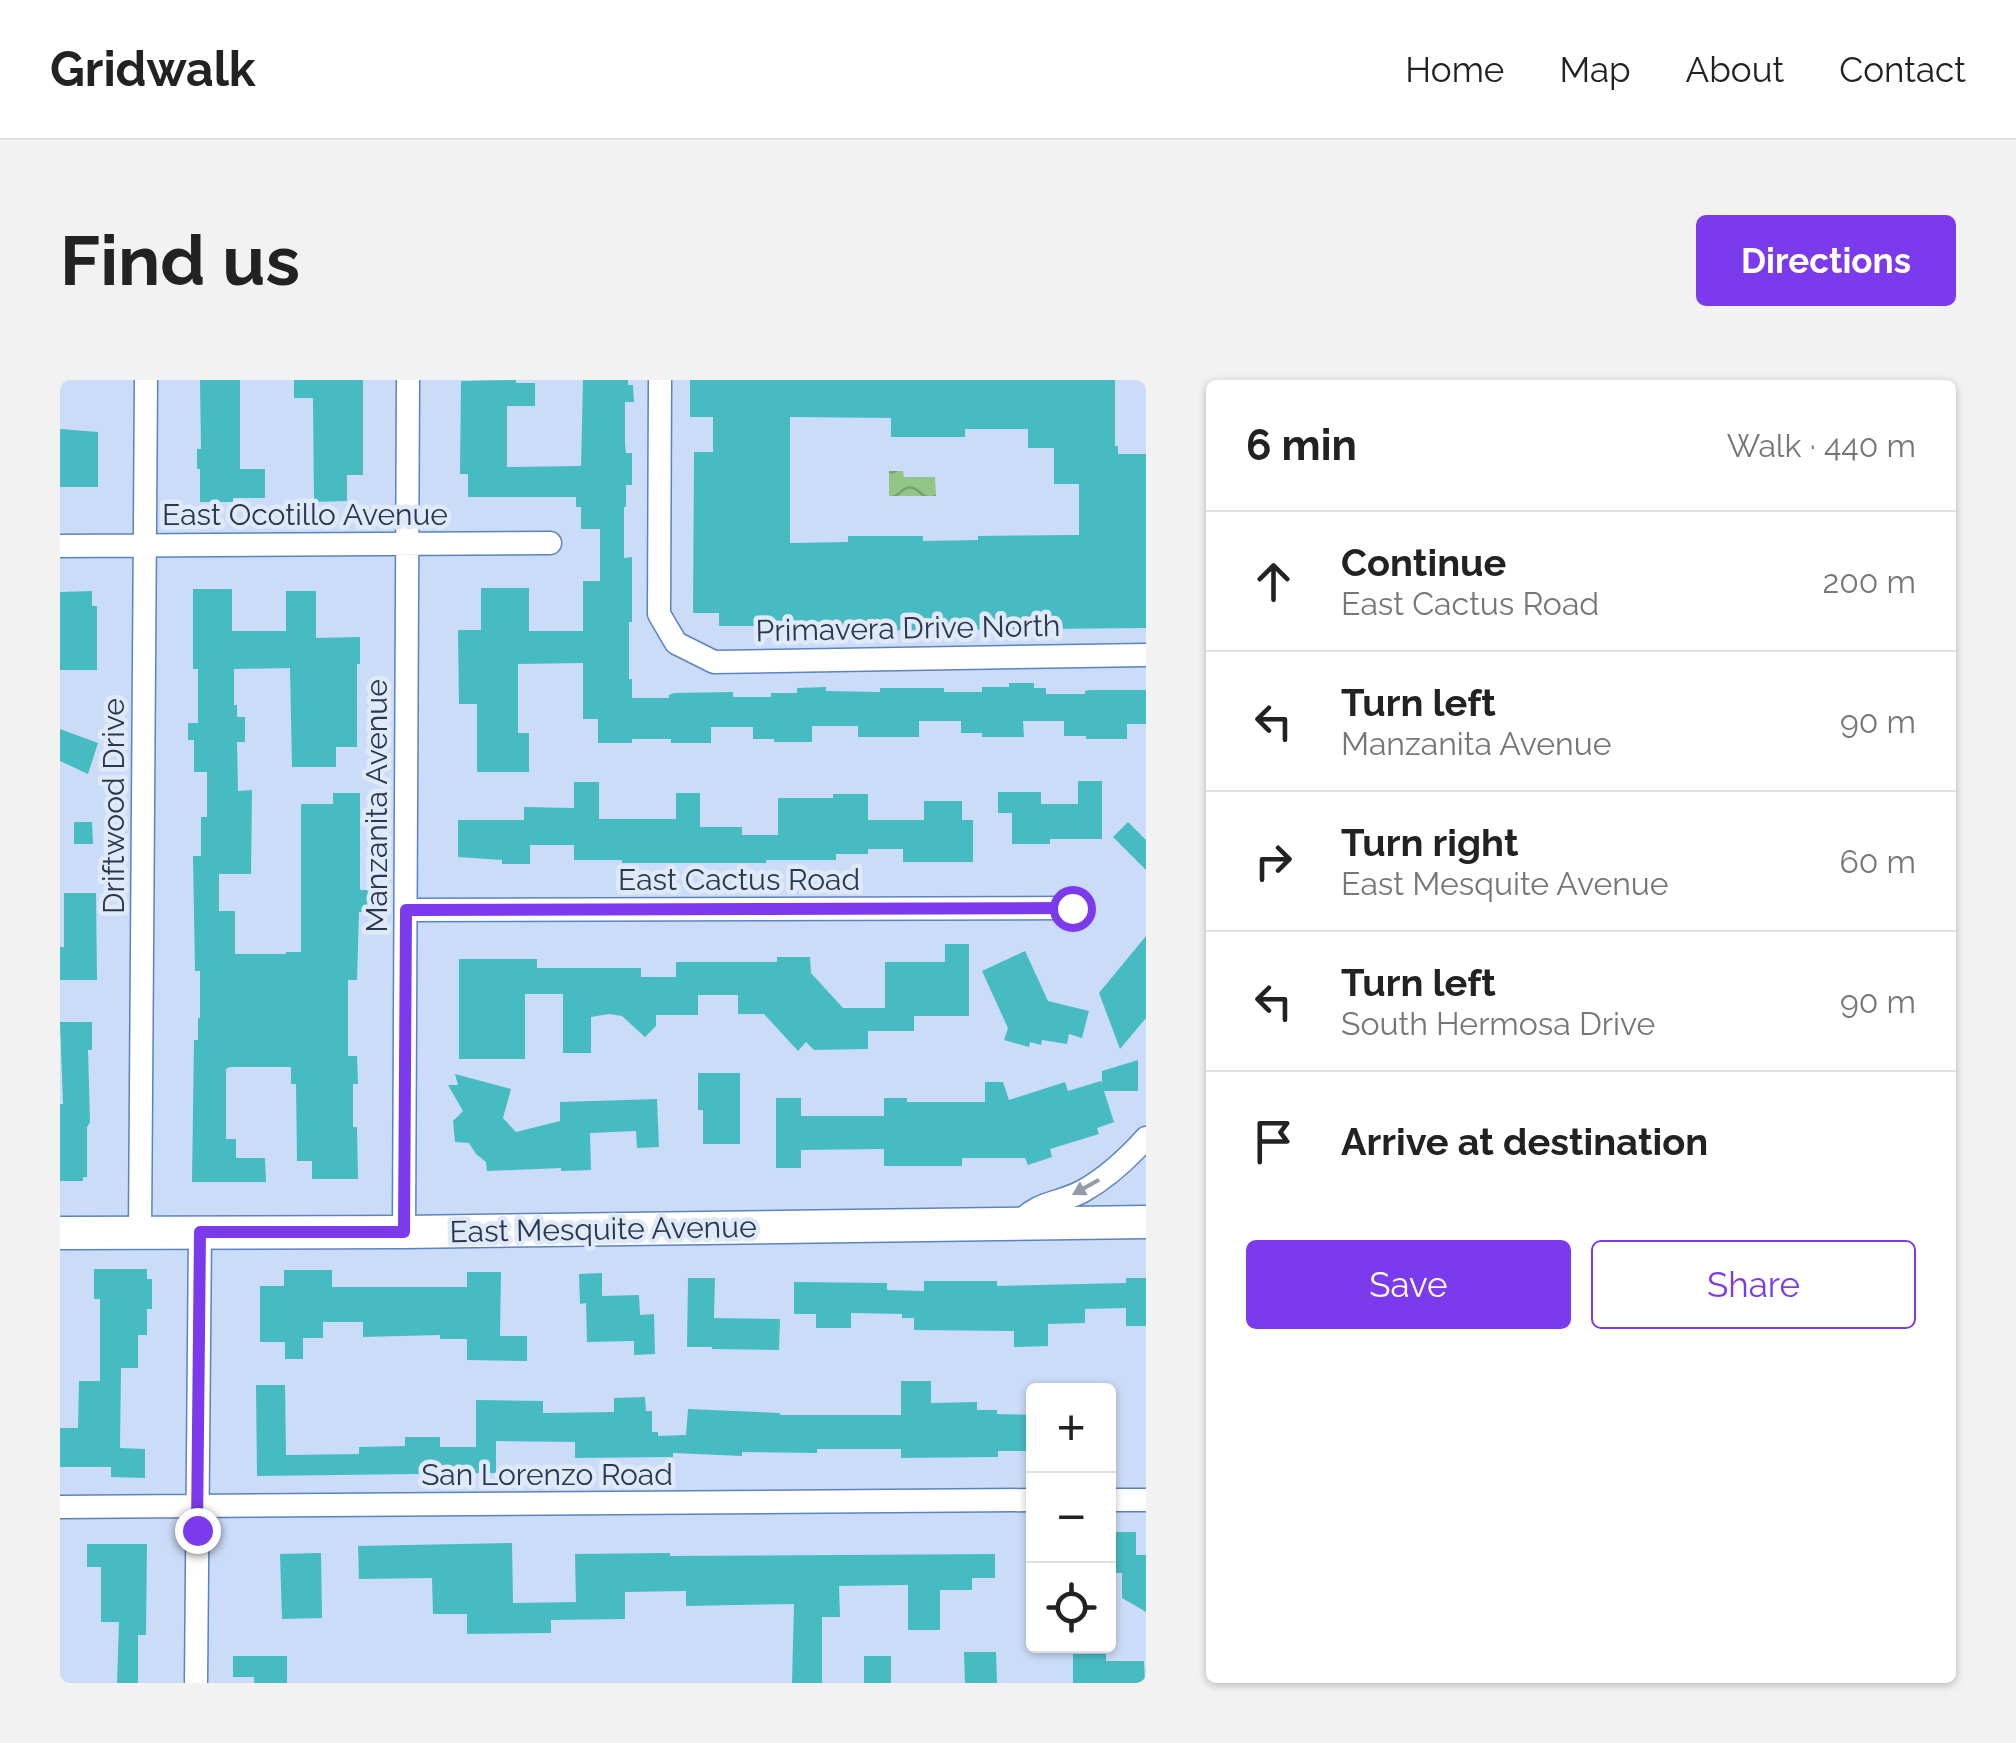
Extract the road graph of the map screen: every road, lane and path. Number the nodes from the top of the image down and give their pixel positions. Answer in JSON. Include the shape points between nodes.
{"nodes":[{"id":1,"x":146,"y":380,"type":"edge"},
{"id":2,"x":408,"y":380,"type":"edge"},
{"id":3,"x":660,"y":380,"type":"edge"},
{"id":4,"x":550,"y":543,"type":"dead end"},
{"id":5,"x":407,"y":544,"type":"junction"},
{"id":6,"x":60,"y":546,"type":"edge"},
{"id":7,"x":145,"y":546,"type":"junction"},
{"id":8,"x":1146,"y":654,"type":"edge"},
{"id":9,"x":1072,"y":908,"type":"dead end"},
{"id":10,"x":406,"y":910,"type":"junction"},
{"id":11,"x":1146,"y":1138,"type":"edge"},
{"id":12,"x":1146,"y":1222,"type":"edge"},
{"id":13,"x":1018,"y":1223,"type":"junction"},
{"id":14,"x":200,"y":1232,"type":"junction"},
{"id":15,"x":404,"y":1232,"type":"junction"},
{"id":16,"x":60,"y":1233,"type":"edge"},
{"id":17,"x":140,"y":1233,"type":"junction"},
{"id":18,"x":1026,"y":1500,"type":"edge"},
{"id":19,"x":1116,"y":1500,"type":"edge"},
{"id":20,"x":1146,"y":1500,"type":"edge"},
{"id":21,"x":197,"y":1506,"type":"junction"},
{"id":22,"x":60,"y":1507,"type":"edge"},
{"id":23,"x":196,"y":1683,"type":"edge"}],
"edges":[{"from":1,"to":7,"type":"street","name":"Driftwood Drive"},
{"from":2,"to":5,"type":"street","name":"Manzanita Avenue"},
{"from":3,"to":8,"type":"street","name":"Primavera Drive North","via":[[659,614],[676,643],[714,662]]},
{"from":4,"to":5,"type":"street","name":"East Ocotillo Avenue"},
{"from":5,"to":7,"type":"street","name":"East Ocotillo Avenue"},
{"from":5,"to":10,"type":"street","name":"Manzanita Avenue"},
{"from":6,"to":7,"type":"street","name":"East Ocotillo Avenue"},
{"from":7,"to":17,"type":"street","name":"Driftwood Drive"},
{"from":9,"to":10,"type":"street","name":"East Cactus Road"},
{"from":10,"to":15,"type":"street","name":"Manzanita Avenue"},
{"from":11,"to":13,"type":"street","one_way":true,"via":[[1102,1179],[1029,1211]]},
{"from":12,"to":13,"type":"street","name":"East Mesquite Avenue"},
{"from":13,"to":15,"type":"street","name":"East Mesquite Avenue"},
{"from":14,"to":15,"type":"street","name":"East Mesquite Avenue"},
{"from":14,"to":17,"type":"street","name":"East Mesquite Avenue"},
{"from":14,"to":21,"type":"street"},
{"from":16,"to":17,"type":"street","name":"East Mesquite Avenue"},
{"from":18,"to":21,"type":"street","name":"San Lorenzo Road"},
{"from":19,"to":20,"type":"street"},
{"from":21,"to":22,"type":"street","name":"San Lorenzo Road"},
{"from":21,"to":23,"type":"street"}]}
